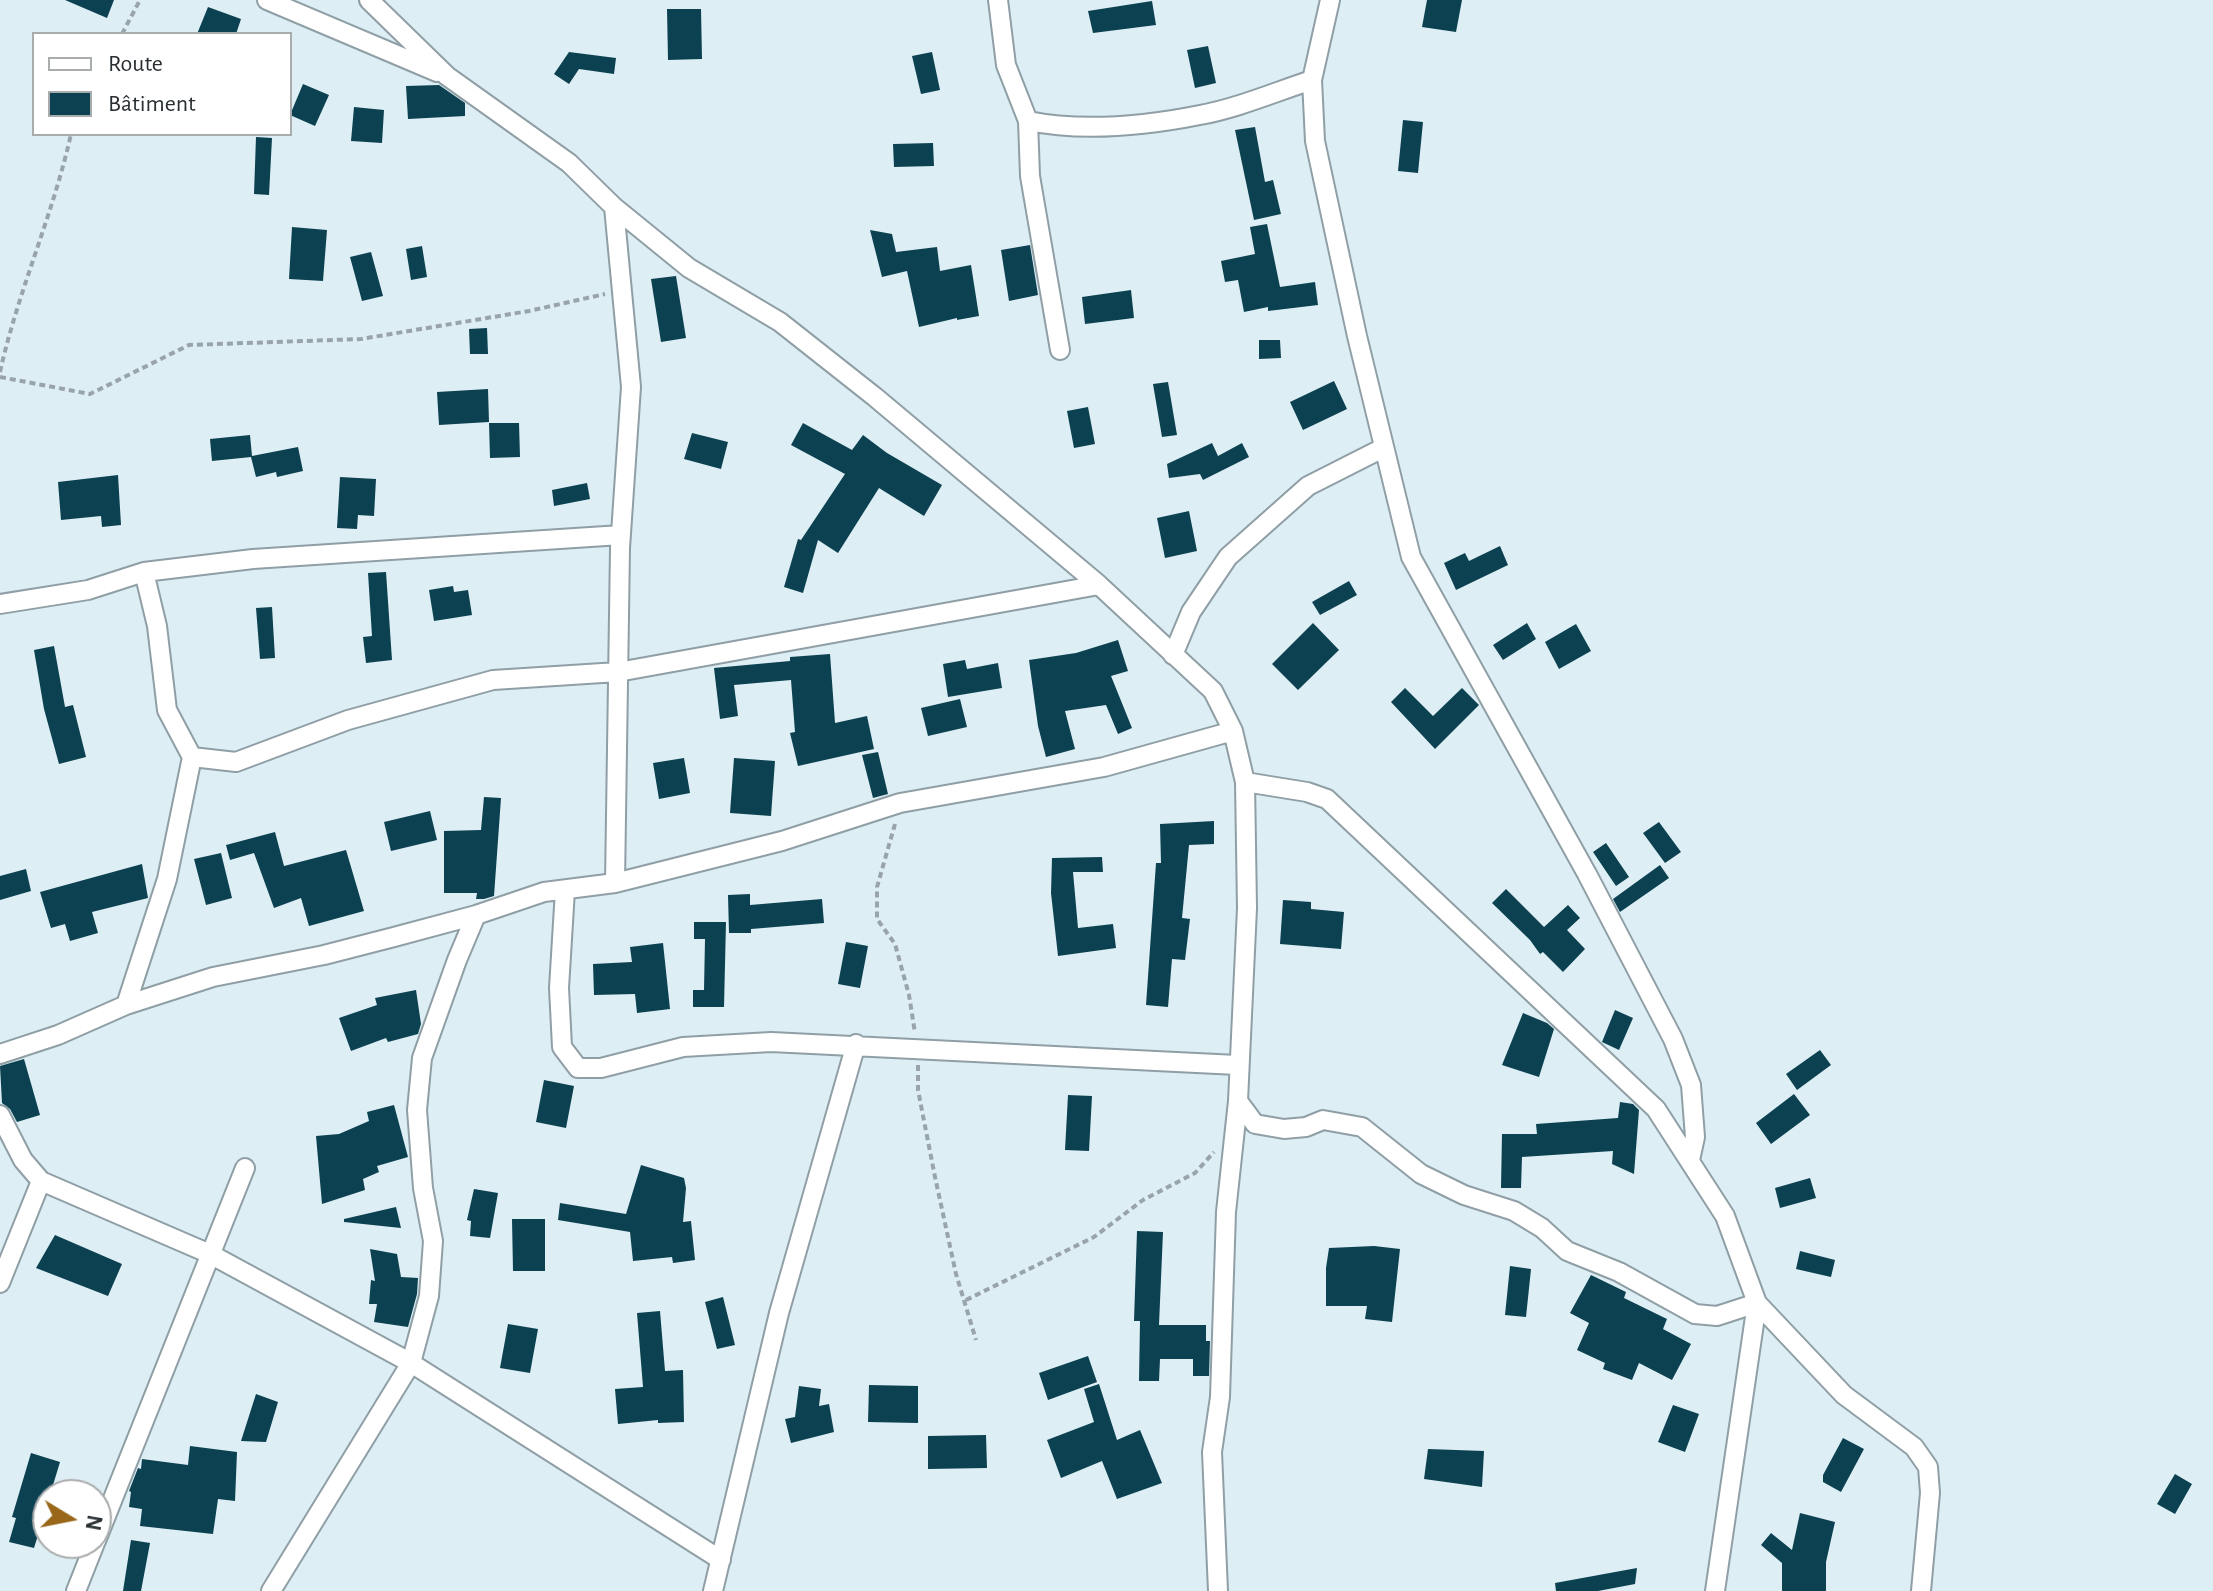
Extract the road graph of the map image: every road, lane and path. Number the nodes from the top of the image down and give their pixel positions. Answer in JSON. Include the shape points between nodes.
{"nodes":[{"id":1,"x":140,"y":0,"type":"edge"},
{"id":2,"x":267,"y":0,"type":"edge"},
{"id":3,"x":369,"y":0,"type":"edge"},
{"id":4,"x":998,"y":0,"type":"edge"},
{"id":5,"x":1330,"y":0,"type":"edge"},
{"id":6,"x":123,"y":32,"type":"edge"},
{"id":7,"x":447,"y":76,"type":"junction"},
{"id":8,"x":1312,"y":80,"type":"junction"},
{"id":9,"x":1028,"y":121,"type":"junction"},
{"id":10,"x":71,"y":136,"type":"edge"},
{"id":11,"x":614,"y":207,"type":"junction"},
{"id":12,"x":623,"y":290,"type":"junction"},
{"id":13,"x":1060,"y":350,"type":"dead end"},
{"id":14,"x":0,"y":375,"type":"edge"},
{"id":15,"x":1383,"y":448,"type":"junction"},
{"id":16,"x":621,"y":535,"type":"junction"},
{"id":17,"x":144,"y":572,"type":"junction"},
{"id":18,"x":1099,"y":585,"type":"junction"},
{"id":19,"x":0,"y":604,"type":"edge"},
{"id":20,"x":1173,"y":655,"type":"junction"},
{"id":21,"x":618,"y":672,"type":"junction"},
{"id":22,"x":1233,"y":731,"type":"junction"},
{"id":23,"x":192,"y":757,"type":"junction"},
{"id":24,"x":1245,"y":782,"type":"junction"},
{"id":25,"x":615,"y":883,"type":"junction"},
{"id":26,"x":565,"y":890,"type":"junction"},
{"id":27,"x":476,"y":915,"type":"junction"},
{"id":28,"x":126,"y":1005,"type":"junction"},
{"id":29,"x":856,"y":1044,"type":"junction"},
{"id":30,"x":0,"y":1054,"type":"edge"},
{"id":31,"x":1237,"y":1065,"type":"junction"},
{"id":32,"x":1238,"y":1101,"type":"junction"},
{"id":33,"x":0,"y":1115,"type":"edge"},
{"id":34,"x":1236,"y":1126,"type":"junction"},
{"id":35,"x":1690,"y":1160,"type":"junction"},
{"id":36,"x":245,"y":1168,"type":"dead end"},
{"id":37,"x":41,"y":1181,"type":"junction"},
{"id":38,"x":210,"y":1254,"type":"junction"},
{"id":39,"x":0,"y":1283,"type":"edge"},
{"id":40,"x":965,"y":1300,"type":"dead end"},
{"id":41,"x":1757,"y":1303,"type":"junction"},
{"id":42,"x":411,"y":1363,"type":"junction"},
{"id":43,"x":112,"y":1502,"type":"edge"},
{"id":44,"x":89,"y":1559,"type":"edge"},
{"id":45,"x":721,"y":1560,"type":"junction"},
{"id":46,"x":76,"y":1591,"type":"edge"},
{"id":47,"x":271,"y":1591,"type":"edge"},
{"id":48,"x":713,"y":1591,"type":"edge"},
{"id":49,"x":1218,"y":1591,"type":"edge"},
{"id":50,"x":1715,"y":1591,"type":"edge"},
{"id":51,"x":1921,"y":1591,"type":"edge"}],
"edges":[{"from":1,"to":6,"type":"path"},
{"from":2,"to":7,"type":"street"},
{"from":3,"to":7,"type":"street"},
{"from":4,"to":9,"type":"street","via":[[1006,65]]},
{"from":5,"to":8,"type":"street"},
{"from":7,"to":11,"type":"street","via":[[569,163]]},
{"from":8,"to":9,"type":"street","via":[[1202,115],[1132,125]]},
{"from":8,"to":15,"type":"street","via":[[1323,187]]},
{"from":9,"to":13,"type":"street","via":[[1030,176]]},
{"from":10,"to":14,"type":"path"},
{"from":11,"to":12,"type":"street"},
{"from":11,"to":18,"type":"street","via":[[689,268],[792,332]]},
{"from":12,"to":14,"type":"path","via":[[361,339],[189,345],[90,394]]},
{"from":12,"to":16,"type":"street","via":[[631,387]]},
{"from":15,"to":20,"type":"street","via":[[1308,486],[1228,557],[1191,612]]},
{"from":15,"to":35,"type":"street","via":[[1411,557],[1673,1039],[1691,1085],[1695,1137]]},
{"from":16,"to":17,"type":"street","via":[[253,559]]},
{"from":16,"to":21,"type":"street"},
{"from":17,"to":19,"type":"street","via":[[88,590]]},
{"from":17,"to":23,"type":"street","via":[[167,710]]},
{"from":18,"to":20,"type":"street"},
{"from":18,"to":21,"type":"street"},
{"from":20,"to":22,"type":"street","via":[[1213,691]]},
{"from":21,"to":23,"type":"street","via":[[493,680],[348,720],[236,762]]},
{"from":21,"to":25,"type":"street"},
{"from":22,"to":24,"type":"street"},
{"from":22,"to":25,"type":"street","via":[[1104,767],[900,803],[782,841]]},
{"from":23,"to":28,"type":"street","via":[[167,879]]},
{"from":24,"to":31,"type":"street","via":[[1247,908]]},
{"from":24,"to":35,"type":"street","via":[[1327,799],[1656,1109]]},
{"from":25,"to":26,"type":"street"},
{"from":26,"to":27,"type":"street"},
{"from":26,"to":29,"type":"street","via":[[559,988],[562,1047],[578,1068],[601,1068],[683,1047]]},
{"from":27,"to":28,"type":"street","via":[[324,955],[213,977]]},
{"from":27,"to":42,"type":"street","via":[[422,1058],[417,1110],[433,1241],[429,1296]]},
{"from":28,"to":30,"type":"street"},
{"from":29,"to":31,"type":"street"},
{"from":29,"to":45,"type":"street","via":[[779,1313]]},
{"from":31,"to":32,"type":"street"},
{"from":32,"to":34,"type":"street"},
{"from":32,"to":41,"type":"street","via":[[1255,1124],[1284,1129],[1323,1120],[1362,1127],[1421,1174],[1514,1211],[1567,1251],[1619,1272],[1695,1314],[1717,1316]]},
{"from":33,"to":37,"type":"street","via":[[23,1160]]},
{"from":34,"to":40,"type":"path","via":[[1195,1173],[1143,1200],[1094,1237]]},
{"from":34,"to":49,"type":"street","via":[[1212,1452]]},
{"from":35,"to":41,"type":"street","via":[[1725,1216]]},
{"from":36,"to":38,"type":"street"},
{"from":37,"to":38,"type":"street"},
{"from":37,"to":39,"type":"street"},
{"from":38,"to":42,"type":"street"},
{"from":38,"to":43,"type":"street"},
{"from":41,"to":50,"type":"street"},
{"from":41,"to":51,"type":"street","via":[[1844,1395],[1914,1447],[1928,1467]]},
{"from":42,"to":45,"type":"street"},
{"from":42,"to":47,"type":"street"},
{"from":44,"to":46,"type":"street"},
{"from":45,"to":48,"type":"street"}]}
